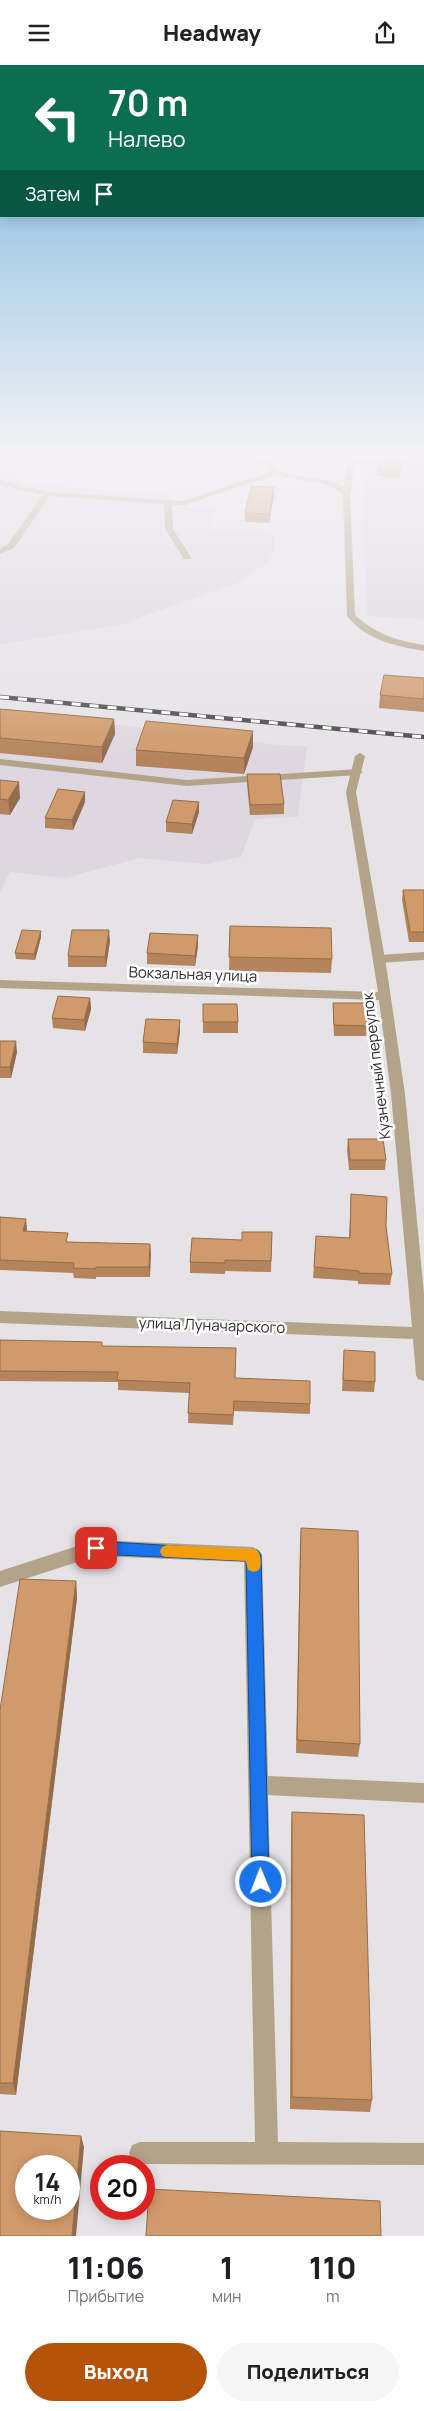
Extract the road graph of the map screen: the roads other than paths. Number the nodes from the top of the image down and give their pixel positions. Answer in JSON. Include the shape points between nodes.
{"nodes":[{"id":1,"x":349,"y":557,"type":"edge"},
{"id":2,"x":424,"y":648,"type":"edge"},
{"id":3,"x":360,"y":756,"type":"dead end"},
{"id":4,"x":0,"y":762,"type":"edge"},
{"id":5,"x":358,"y":772,"type":"junction"},
{"id":6,"x":424,"y":956,"type":"edge"},
{"id":7,"x":379,"y":959,"type":"junction"},
{"id":8,"x":0,"y":984,"type":"edge"},
{"id":9,"x":384,"y":996,"type":"junction"},
{"id":10,"x":0,"y":1317,"type":"edge"},
{"id":11,"x":421,"y":1333,"type":"edge"},
{"id":12,"x":424,"y":1375,"type":"edge"},
{"id":13,"x":0,"y":1579,"type":"edge"},
{"id":14,"x":258,"y":1785,"type":"junction"},
{"id":15,"x":424,"y":1793,"type":"edge"},
{"id":16,"x":140,"y":2153,"type":"dead end"},
{"id":17,"x":267,"y":2154,"type":"junction"},
{"id":18,"x":424,"y":2154,"type":"edge"}],
"edges":[{"from":1,"to":2,"type":"street","via":[[351,616],[366,631],[396,643]]},
{"from":3,"to":5,"type":"street","name":"Кузнечный переулок"},
{"from":4,"to":5,"type":"street","via":[[187,783]]},
{"from":5,"to":7,"type":"street","name":"Кузнечный переулок","via":[[351,792]]},
{"from":6,"to":7,"type":"street"},
{"from":7,"to":9,"type":"street","name":"Кузнечный переулок"},
{"from":8,"to":9,"type":"street","name":"Вокзальная улица"},
{"from":9,"to":11,"type":"street","name":"Кузнечный переулок","via":[[398,1094]]},
{"from":10,"to":11,"type":"street","name":"улица Луначарского"},
{"from":11,"to":12,"type":"street","name":"Кузнечный переулок"},
{"from":13,"to":14,"type":"street","via":[[96,1548],[253,1555]]},
{"from":14,"to":15,"type":"street"},
{"from":14,"to":17,"type":"street"},
{"from":16,"to":17,"type":"street"},
{"from":17,"to":18,"type":"street"}]}
